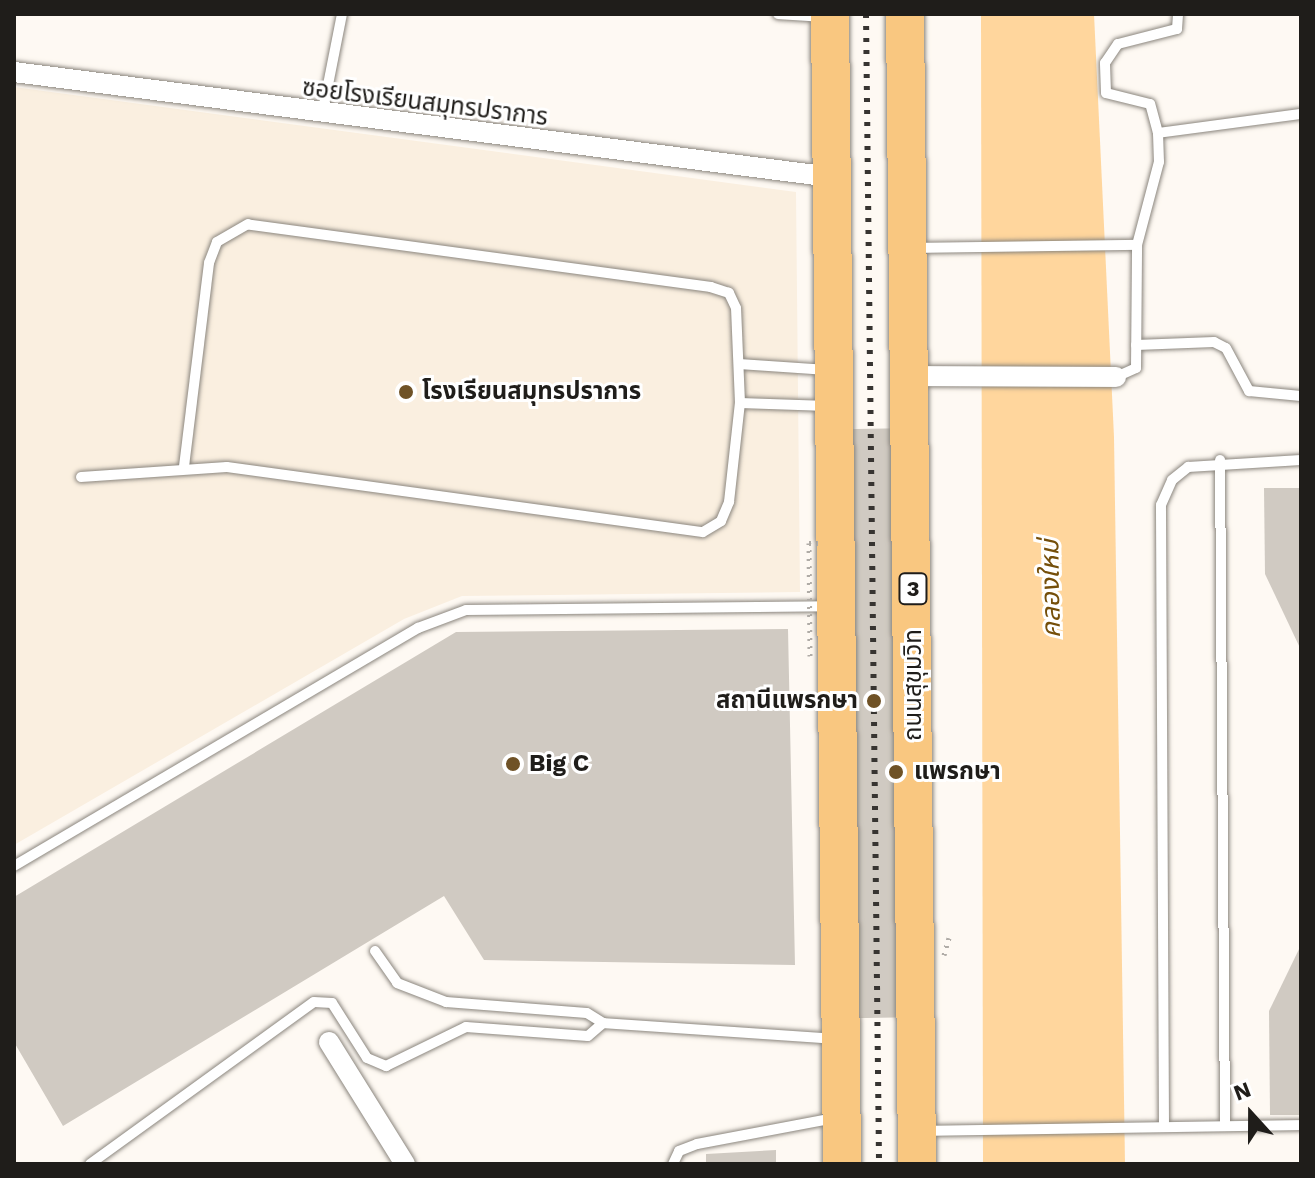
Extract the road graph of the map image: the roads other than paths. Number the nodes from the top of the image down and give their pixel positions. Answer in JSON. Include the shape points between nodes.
{"nodes":[{"id":1,"x":342,"y":14,"type":"edge"},
{"id":2,"x":778,"y":14,"type":"edge"},
{"id":3,"x":905,"y":14,"type":"edge"},
{"id":4,"x":830,"y":16,"type":"edge"},
{"id":5,"x":1179,"y":17,"type":"edge"},
{"id":6,"x":14,"y":72,"type":"edge"},
{"id":7,"x":1301,"y":114,"type":"edge"},
{"id":8,"x":322,"y":117,"type":"junction"},
{"id":9,"x":1158,"y":133,"type":"junction"},
{"id":10,"x":831,"y":177,"type":"junction"},
{"id":11,"x":1137,"y":245,"type":"junction"},
{"id":12,"x":930,"y":248,"type":"junction"},
{"id":13,"x":1136,"y":345,"type":"junction"},
{"id":14,"x":739,"y":364,"type":"junction"},
{"id":15,"x":913,"y":376,"type":"junction"},
{"id":16,"x":1116,"y":377,"type":"joint"},
{"id":17,"x":830,"y":388,"type":"junction"},
{"id":18,"x":1301,"y":396,"type":"edge"},
{"id":19,"x":740,"y":403,"type":"junction"},
{"id":20,"x":1220,"y":460,"type":"junction"},
{"id":21,"x":1301,"y":460,"type":"edge"},
{"id":22,"x":184,"y":467,"type":"junction"},
{"id":23,"x":81,"y":477,"type":"dead end"},
{"id":24,"x":832,"y":606,"type":"junction"},
{"id":25,"x":14,"y":866,"type":"edge"},
{"id":26,"x":375,"y":951,"type":"dead end"},
{"id":27,"x":603,"y":1023,"type":"junction"},
{"id":28,"x":840,"y":1039,"type":"junction"},
{"id":29,"x":329,"y":1042,"type":"dead end"},
{"id":30,"x":841,"y":1117,"type":"junction"},
{"id":31,"x":1225,"y":1125,"type":"junction"},
{"id":32,"x":1301,"y":1125,"type":"edge"},
{"id":33,"x":1164,"y":1126,"type":"junction"},
{"id":34,"x":917,"y":1148,"type":"edge"},
{"id":35,"x":90,"y":1164,"type":"edge"},
{"id":36,"x":405,"y":1164,"type":"edge"},
{"id":37,"x":673,"y":1164,"type":"edge"},
{"id":38,"x":842,"y":1164,"type":"edge"}],
"edges":[{"from":1,"to":8,"type":"lane"},
{"from":2,"to":4,"type":"lane"},
{"from":3,"to":12,"type":"highway","name":"ถนนสุขุมวิท","number":"3"},
{"from":4,"to":10,"type":"highway"},
{"from":5,"to":9,"type":"lane","via":[[1177,29],[1111,48],[1105,63],[1106,93],[1150,104]]},
{"from":6,"to":8,"type":"street","name":"ซอยโรงเรียนสมุทรปราการ"},
{"from":7,"to":9,"type":"lane"},
{"from":8,"to":10,"type":"street","name":"ซอยโรงเรียนสมุทรปราการ"},
{"from":9,"to":11,"type":"lane","via":[[1159,162]]},
{"from":10,"to":17,"type":"highway"},
{"from":11,"to":12,"type":"lane"},
{"from":11,"to":13,"type":"lane"},
{"from":12,"to":15,"type":"highway","name":"ถนนสุขุมวิท","number":"3"},
{"from":13,"to":16,"type":"lane","via":[[1136,368]]},
{"from":13,"to":18,"type":"lane","via":[[1214,342],[1226,348],[1249,391]]},
{"from":14,"to":17,"type":"lane"},
{"from":14,"to":19,"type":"lane"},
{"from":14,"to":22,"type":"lane","via":[[736,308],[729,293],[711,287],[248,224],[217,242],[209,263]]},
{"from":15,"to":16,"type":"street"},
{"from":15,"to":34,"type":"highway","name":"ถนนสุขุมวิท","number":"3"},
{"from":17,"to":19,"type":"lane"},
{"from":17,"to":24,"type":"highway"},
{"from":19,"to":22,"type":"lane","via":[[729,502],[721,521],[703,532]]},
{"from":20,"to":21,"type":"lane"},
{"from":20,"to":31,"type":"lane"},
{"from":20,"to":33,"type":"lane","via":[[1188,467],[1172,480],[1161,505]]},
{"from":22,"to":23,"type":"lane"},
{"from":24,"to":25,"type":"lane","via":[[466,610],[418,628]]},
{"from":24,"to":28,"type":"highway"},
{"from":26,"to":27,"type":"lane","via":[[416,996],[587,1013]]},
{"from":27,"to":28,"type":"lane"},
{"from":27,"to":35,"type":"lane","via":[[588,1036],[466,1027],[386,1066],[367,1058],[332,1003],[314,1002]]},
{"from":28,"to":30,"type":"highway"},
{"from":29,"to":36,"type":"street"},
{"from":30,"to":37,"type":"lane","via":[[697,1144],[679,1151]]},
{"from":30,"to":38,"type":"highway"},
{"from":31,"to":32,"type":"lane"},
{"from":31,"to":33,"type":"lane"},
{"from":33,"to":34,"type":"lane","via":[[962,1129]]}]}
